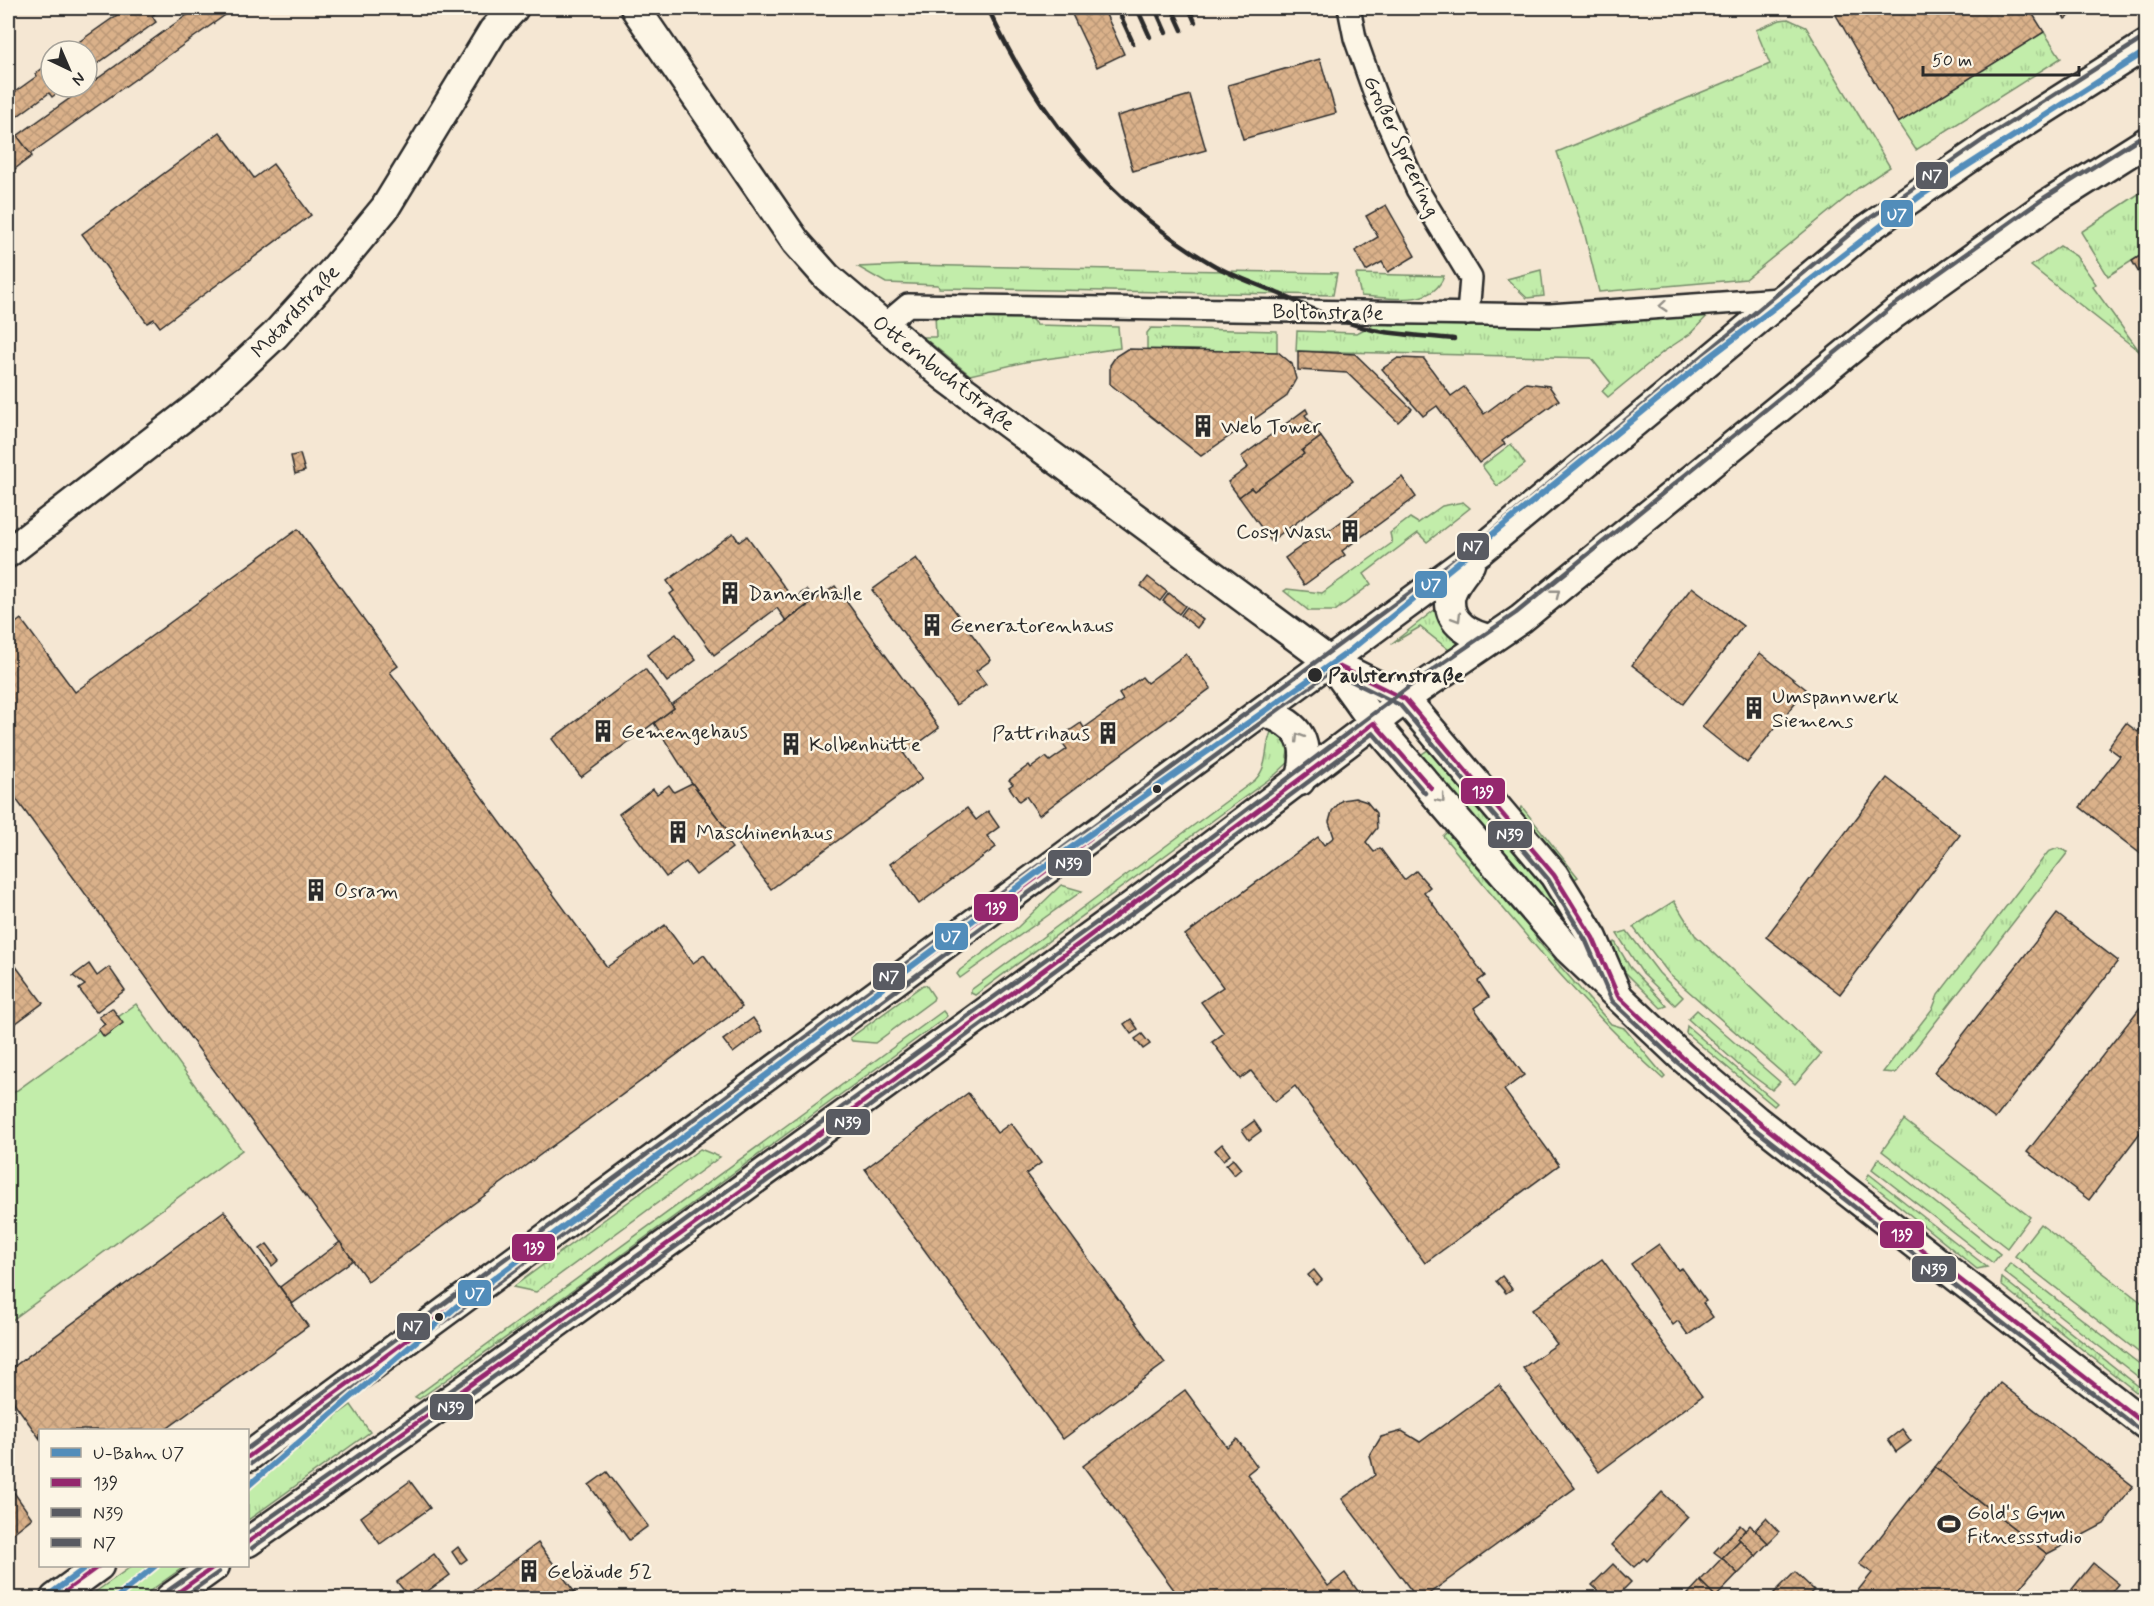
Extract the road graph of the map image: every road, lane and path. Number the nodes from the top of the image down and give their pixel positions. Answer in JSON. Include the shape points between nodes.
{"nodes":[{"id":1,"x":514,"y":8,"type":"edge"},
{"id":2,"x":1349,"y":8,"type":"edge"},
{"id":3,"x":638,"y":9,"type":"edge"},
{"id":4,"x":498,"y":19,"type":"edge"},
{"id":5,"x":2146,"y":45,"type":"edge"},
{"id":6,"x":2146,"y":142,"type":"edge"},
{"id":7,"x":1780,"y":299,"type":"junction"},
{"id":8,"x":1468,"y":314,"type":"junction"},
{"id":9,"x":882,"y":327,"type":"junction"},
{"id":10,"x":1481,"y":550,"type":"junction"},
{"id":11,"x":8,"y":553,"type":"edge"},
{"id":12,"x":1491,"y":639,"type":"junction"},
{"id":13,"x":1330,"y":662,"type":"junction"},
{"id":14,"x":1405,"y":699,"type":"junction"},
{"id":15,"x":1263,"y":712,"type":"junction"},
{"id":16,"x":1374,"y":723,"type":"junction"},
{"id":17,"x":1300,"y":781,"type":"junction"},
{"id":18,"x":1618,"y":996,"type":"junction"},
{"id":19,"x":2146,"y":1425,"type":"edge"},
{"id":20,"x":249,"y":1456,"type":"edge"},
{"id":21,"x":249,"y":1541,"type":"edge"},
{"id":22,"x":98,"y":1567,"type":"edge"},
{"id":23,"x":214,"y":1567,"type":"edge"},
{"id":24,"x":55,"y":1599,"type":"edge"},
{"id":25,"x":170,"y":1599,"type":"edge"}],
"edges":[{"from":1,"to":4,"type":"main road","name":"Motardstraße"},
{"from":2,"to":8,"type":"street","name":"Großer Spreering","via":[[1376,97],[1412,179],[1471,278]]},
{"from":3,"to":9,"type":"main road","name":"Otternbuchtstraße","via":[[796,242],[827,277]]},
{"from":4,"to":11,"type":"main road","name":"Motardstraße","via":[[442,119],[384,208],[275,335],[208,398]]},
{"from":5,"to":7,"type":"main road","via":[[1922,190]]},
{"from":12,"to":6,"type":"main road","one_way":true,"via":[[1559,590],[1885,321],[2048,204]]},
{"from":7,"to":8,"type":"street","name":"Boltonstraße","one_way":true,"via":[[1520,315]]},
{"from":7,"to":10,"type":"main road"},
{"from":8,"to":9,"type":"street","name":"Boltonstraße","via":[[908,305]]},
{"from":9,"to":13,"type":"main road","name":"Otternbuchtstraße"},
{"from":10,"to":12,"type":"main road","one_way":true,"via":[[1458,580],[1450,601],[1454,616],[1464,629]]},
{"from":10,"to":13,"type":"main road"},
{"from":12,"to":14,"type":"main road"},
{"from":13,"to":14,"type":"main road"},
{"from":13,"to":15,"type":"main road"},
{"from":13,"to":16,"type":"main road"},
{"from":14,"to":16,"type":"main road"},
{"from":14,"to":18,"type":"main road","via":[[1554,875],[1593,938]]},
{"from":17,"to":15,"type":"main road","one_way":true,"via":[[1305,745],[1282,718]]},
{"from":15,"to":20,"type":"main road"},
{"from":16,"to":17,"type":"main road"},
{"from":16,"to":18,"type":"main road","one_way":true,"via":[[1567,948]]},
{"from":17,"to":21,"type":"main road","via":[[484,1376]]},
{"from":18,"to":19,"type":"main road","via":[[1756,1120]]},
{"from":22,"to":24,"type":"main road"},
{"from":23,"to":25,"type":"main road"}]}
